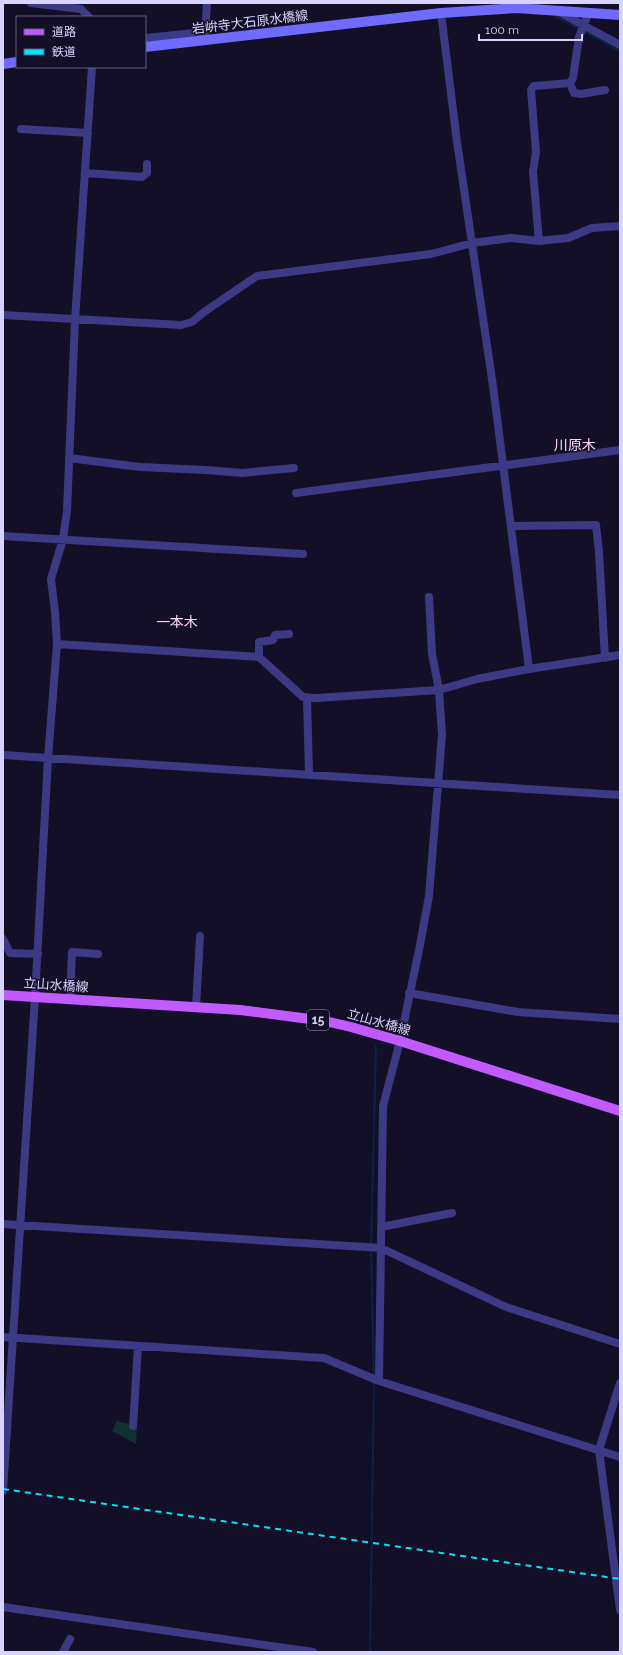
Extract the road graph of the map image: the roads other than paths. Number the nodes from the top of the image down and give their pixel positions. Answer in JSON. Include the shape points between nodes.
{"nodes":[{"id":1,"x":31,"y":3,"type":"edge"},
{"id":2,"x":207,"y":3,"type":"edge"},
{"id":3,"x":516,"y":5,"type":"edge"},
{"id":4,"x":556,"y":10,"type":"junction"},
{"id":5,"x":589,"y":12,"type":"junction"},
{"id":6,"x":441,"y":13,"type":"junction"},
{"id":7,"x":620,"y":15,"type":"edge"},
{"id":8,"x":88,"y":16,"type":"edge"},
{"id":9,"x":584,"y":26,"type":"junction"},
{"id":10,"x":205,"y":36,"type":"junction"},
{"id":11,"x":146,"y":38,"type":"edge"},
{"id":12,"x":620,"y":45,"type":"edge"},
{"id":13,"x":146,"y":47,"type":"edge"},
{"id":14,"x":16,"y":62,"type":"edge"},
{"id":15,"x":3,"y":64,"type":"edge"},
{"id":16,"x":92,"y":68,"type":"edge"},
{"id":17,"x":570,"y":84,"type":"junction"},
{"id":18,"x":605,"y":90,"type":"dead end"},
{"id":19,"x":21,"y":129,"type":"dead end"},
{"id":20,"x":88,"y":133,"type":"junction"},
{"id":21,"x":147,"y":164,"type":"dead end"},
{"id":22,"x":85,"y":173,"type":"junction"},
{"id":23,"x":620,"y":226,"type":"edge"},
{"id":24,"x":539,"y":241,"type":"junction"},
{"id":25,"x":472,"y":243,"type":"junction"},
{"id":26,"x":3,"y":315,"type":"edge"},
{"id":27,"x":75,"y":320,"type":"junction"},
{"id":28,"x":620,"y":450,"type":"edge"},
{"id":29,"x":69,"y":458,"type":"junction"},
{"id":30,"x":503,"y":465,"type":"junction"},
{"id":31,"x":294,"y":468,"type":"dead end"},
{"id":32,"x":296,"y":493,"type":"dead end"},
{"id":33,"x":511,"y":526,"type":"junction"},
{"id":34,"x":3,"y":536,"type":"edge"},
{"id":35,"x":62,"y":539,"type":"junction"},
{"id":36,"x":303,"y":554,"type":"dead end"},
{"id":37,"x":428,"y":597,"type":"dead end"},
{"id":38,"x":289,"y":634,"type":"dead end"},
{"id":39,"x":57,"y":644,"type":"junction"},
{"id":40,"x":620,"y":655,"type":"edge"},
{"id":41,"x":259,"y":657,"type":"junction"},
{"id":42,"x":605,"y":658,"type":"junction"},
{"id":43,"x":529,"y":669,"type":"junction"},
{"id":44,"x":439,"y":690,"type":"junction"},
{"id":45,"x":307,"y":698,"type":"junction"},
{"id":46,"x":3,"y":755,"type":"edge"},
{"id":47,"x":48,"y":758,"type":"junction"},
{"id":48,"x":309,"y":775,"type":"junction"},
{"id":49,"x":439,"y":784,"type":"junction"},
{"id":50,"x":620,"y":795,"type":"edge"},
{"id":51,"x":200,"y":936,"type":"dead end"},
{"id":52,"x":3,"y":940,"type":"edge"},
{"id":53,"x":38,"y":954,"type":"junction"},
{"id":54,"x":98,"y":954,"type":"dead end"},
{"id":55,"x":409,"y":993,"type":"junction"},
{"id":56,"x":3,"y":995,"type":"edge"},
{"id":57,"x":35,"y":997,"type":"junction"},
{"id":58,"x":70,"y":999,"type":"junction"},
{"id":59,"x":196,"y":1007,"type":"junction"},
{"id":60,"x":620,"y":1019,"type":"edge"},
{"id":61,"x":400,"y":1041,"type":"junction"},
{"id":62,"x":620,"y":1111,"type":"edge"},
{"id":63,"x":452,"y":1213,"type":"dead end"},
{"id":64,"x":3,"y":1224,"type":"edge"},
{"id":65,"x":20,"y":1225,"type":"junction"},
{"id":66,"x":381,"y":1227,"type":"junction"},
{"id":67,"x":381,"y":1248,"type":"junction"},
{"id":68,"x":3,"y":1338,"type":"edge"},
{"id":69,"x":13,"y":1338,"type":"junction"},
{"id":70,"x":620,"y":1344,"type":"edge"},
{"id":71,"x":138,"y":1346,"type":"junction"},
{"id":72,"x":379,"y":1380,"type":"junction"},
{"id":73,"x":620,"y":1383,"type":"edge"},
{"id":74,"x":133,"y":1426,"type":"dead end"},
{"id":75,"x":599,"y":1450,"type":"junction"},
{"id":76,"x":620,"y":1457,"type":"edge"},
{"id":77,"x":3,"y":1491,"type":"edge"},
{"id":78,"x":618,"y":1584,"type":"edge"},
{"id":79,"x":3,"y":1607,"type":"edge"},
{"id":80,"x":620,"y":1610,"type":"edge"},
{"id":81,"x":70,"y":1639,"type":"dead end"},
{"id":82,"x":63,"y":1652,"type":"edge"},
{"id":83,"x":312,"y":1652,"type":"edge"}],
"edges":[{"from":1,"to":8,"type":"street","via":[[81,9]]},
{"from":2,"to":10,"type":"street"},
{"from":3,"to":4,"type":"main road","name":"岩峅寺大石原水橋線"},
{"from":3,"to":6,"type":"main road","name":"岩峅寺大石原水橋線"},
{"from":4,"to":5,"type":"main road","name":"岩峅寺大石原水橋線"},
{"from":4,"to":9,"type":"street"},
{"from":5,"to":7,"type":"main road","name":"岩峅寺大石原水橋線"},
{"from":5,"to":9,"type":"street"},
{"from":6,"to":10,"type":"main road","name":"岩峅寺大石原水橋線"},
{"from":6,"to":25,"type":"street","via":[[456,142]]},
{"from":9,"to":12,"type":"street"},
{"from":9,"to":17,"type":"street","via":[[579,37]]},
{"from":10,"to":11,"type":"street"},
{"from":10,"to":13,"type":"main road","name":"岩峅寺大石原水橋線"},
{"from":14,"to":15,"type":"main road"},
{"from":16,"to":20,"type":"street"},
{"from":17,"to":18,"type":"street","via":[[574,92],[581,94]]},
{"from":17,"to":24,"type":"street","via":[[534,86],[531,90],[536,152],[533,172]]},
{"from":19,"to":20,"type":"street"},
{"from":20,"to":22,"type":"street"},
{"from":21,"to":22,"type":"street","via":[[147,173],[142,177]]},
{"from":22,"to":27,"type":"street"},
{"from":23,"to":24,"type":"street","via":[[592,228],[568,238]]},
{"from":24,"to":25,"type":"street","via":[[511,238]]},
{"from":25,"to":27,"type":"street","via":[[432,254],[257,276],[192,322],[181,325]]},
{"from":25,"to":30,"type":"street"},
{"from":26,"to":27,"type":"street"},
{"from":27,"to":29,"type":"street"},
{"from":28,"to":30,"type":"street"},
{"from":29,"to":31,"type":"street","via":[[140,467],[242,473]]},
{"from":29,"to":35,"type":"street","via":[[67,510]]},
{"from":30,"to":32,"type":"street"},
{"from":30,"to":33,"type":"street"},
{"from":33,"to":42,"type":"street","via":[[596,525]]},
{"from":33,"to":43,"type":"street"},
{"from":34,"to":35,"type":"street"},
{"from":35,"to":36,"type":"street"},
{"from":35,"to":39,"type":"street","via":[[51,579]]},
{"from":37,"to":44,"type":"street","via":[[432,654]]},
{"from":38,"to":41,"type":"street","via":[[275,635],[273,640],[259,642]]},
{"from":39,"to":41,"type":"street"},
{"from":39,"to":47,"type":"street"},
{"from":40,"to":42,"type":"street"},
{"from":41,"to":45,"type":"street"},
{"from":42,"to":43,"type":"street"},
{"from":43,"to":44,"type":"street","via":[[477,679]]},
{"from":44,"to":45,"type":"street"},
{"from":44,"to":49,"type":"street","via":[[442,735]]},
{"from":45,"to":48,"type":"street"},
{"from":46,"to":47,"type":"street"},
{"from":47,"to":48,"type":"street"},
{"from":47,"to":53,"type":"street"},
{"from":48,"to":49,"type":"street"},
{"from":49,"to":50,"type":"street"},
{"from":49,"to":55,"type":"street","via":[[429,896]]},
{"from":51,"to":59,"type":"street"},
{"from":52,"to":53,"type":"street","via":[[10,953]]},
{"from":53,"to":57,"type":"street"},
{"from":54,"to":58,"type":"street","via":[[72,952]]},
{"from":55,"to":60,"type":"street","via":[[518,1012]]},
{"from":55,"to":61,"type":"street"},
{"from":56,"to":57,"type":"main road","name":"立山水橋線","number":"15"},
{"from":57,"to":58,"type":"main road","name":"立山水橋線","number":"15"},
{"from":57,"to":65,"type":"street"},
{"from":58,"to":59,"type":"main road","name":"立山水橋線","number":"15"},
{"from":59,"to":61,"type":"main road","name":"立山水橋線","number":"15","via":[[325,1021]]},
{"from":61,"to":62,"type":"main road","name":"立山水橋線","number":"15"},
{"from":61,"to":66,"type":"street","via":[[383,1106]]},
{"from":63,"to":66,"type":"street"},
{"from":64,"to":65,"type":"street"},
{"from":65,"to":67,"type":"street"},
{"from":65,"to":69,"type":"street"},
{"from":66,"to":67,"type":"street"},
{"from":67,"to":70,"type":"street","via":[[506,1307]]},
{"from":67,"to":72,"type":"street"},
{"from":68,"to":69,"type":"street"},
{"from":69,"to":71,"type":"street"},
{"from":69,"to":77,"type":"street"},
{"from":71,"to":72,"type":"street","via":[[324,1358]]},
{"from":71,"to":74,"type":"street"},
{"from":72,"to":75,"type":"street"},
{"from":73,"to":75,"type":"street"},
{"from":75,"to":76,"type":"street"},
{"from":75,"to":78,"type":"street"},
{"from":78,"to":80,"type":"street"},
{"from":79,"to":83,"type":"street"},
{"from":81,"to":82,"type":"street"}]}
